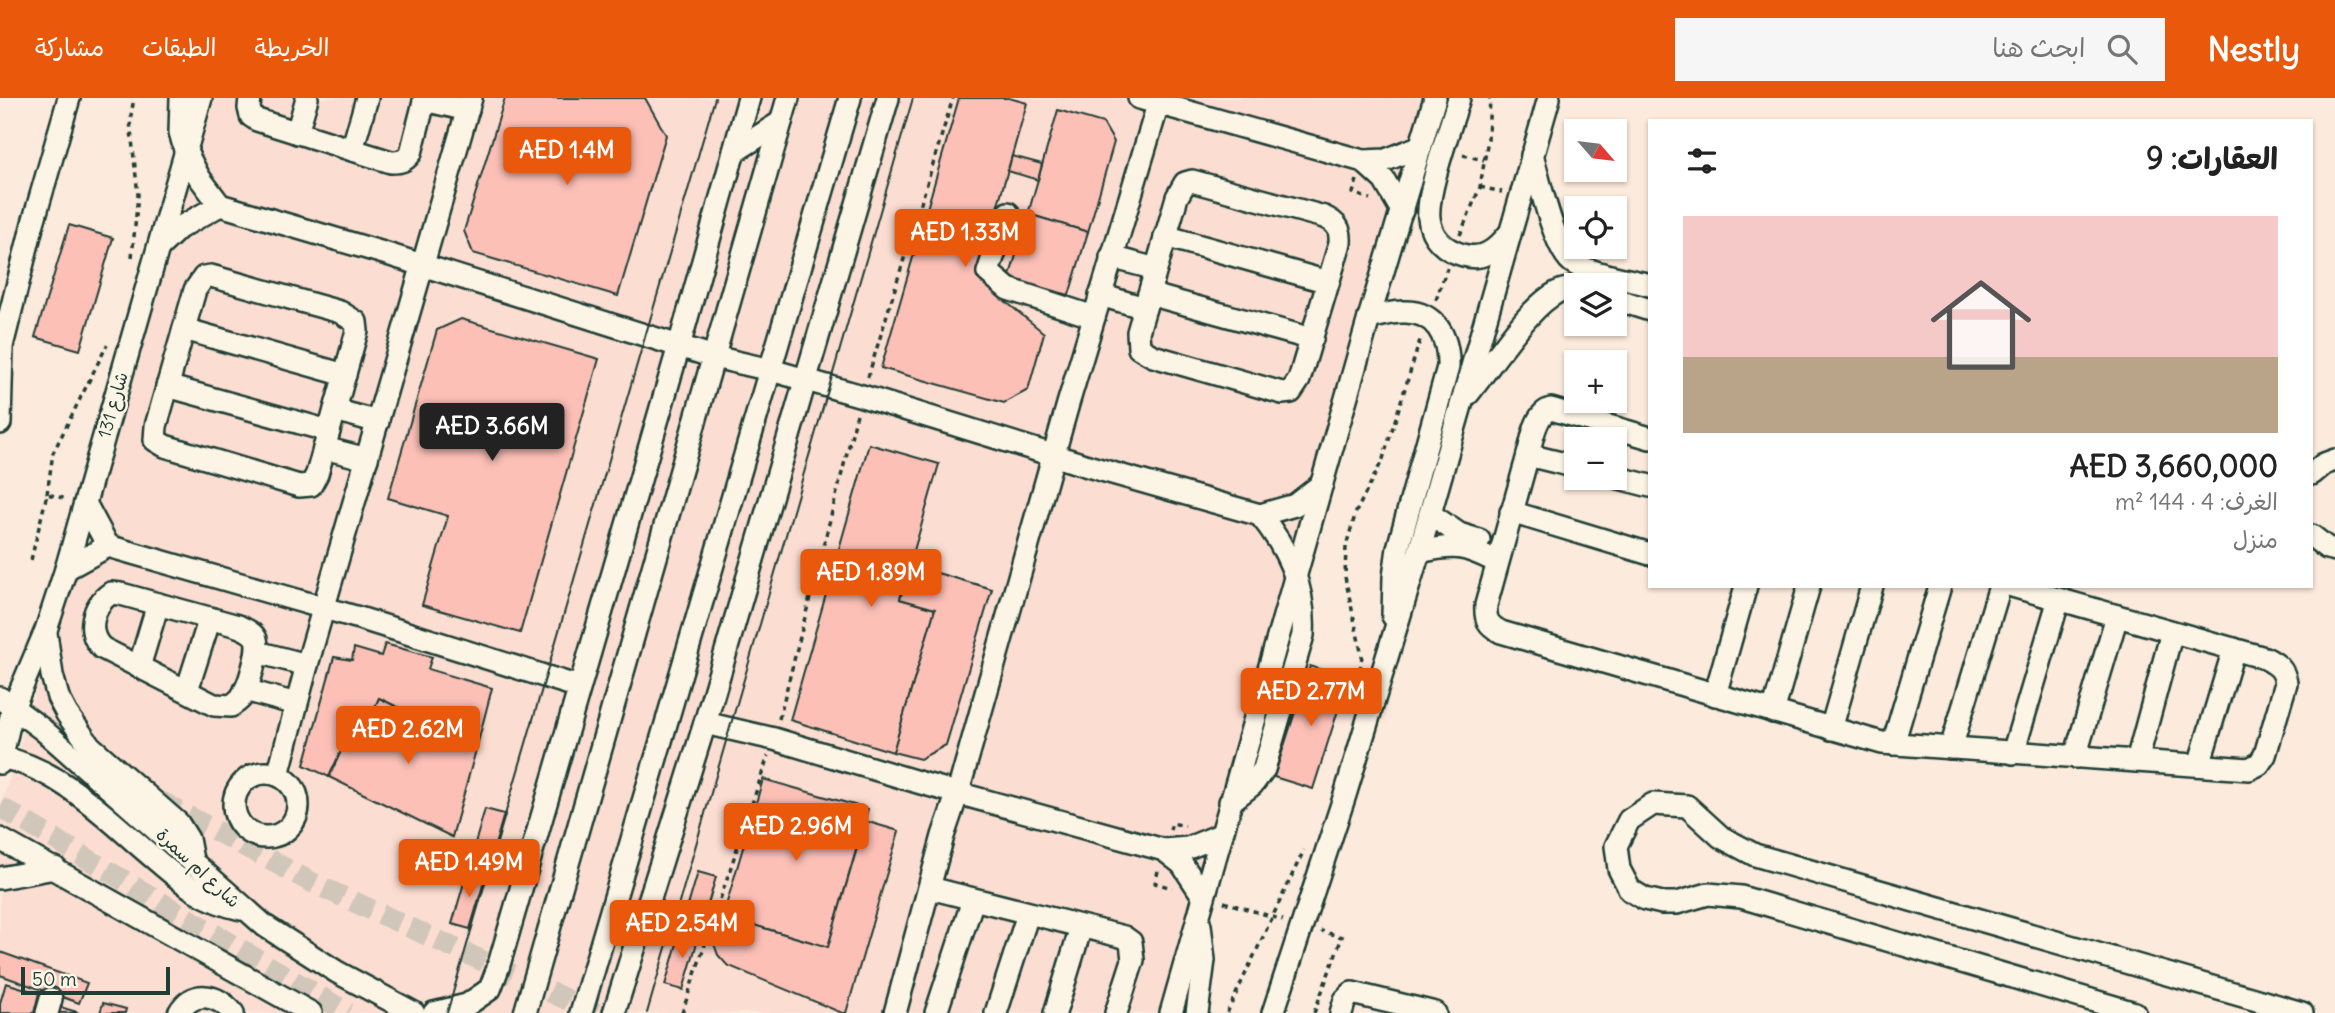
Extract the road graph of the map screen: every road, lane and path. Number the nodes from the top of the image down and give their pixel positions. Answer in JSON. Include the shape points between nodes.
{"nodes":[{"id":1,"x":69,"y":98,"type":"edge"},
{"id":2,"x":134,"y":98,"type":"edge"},
{"id":3,"x":181,"y":98,"type":"edge"},
{"id":4,"x":201,"y":98,"type":"edge"},
{"id":5,"x":250,"y":98,"type":"edge"},
{"id":6,"x":307,"y":98,"type":"edge"},
{"id":7,"x":367,"y":98,"type":"edge"},
{"id":8,"x":749,"y":98,"type":"edge"},
{"id":9,"x":788,"y":98,"type":"edge"},
{"id":10,"x":850,"y":98,"type":"edge"},
{"id":11,"x":888,"y":98,"type":"edge"},
{"id":12,"x":953,"y":98,"type":"edge"},
{"id":13,"x":1435,"y":98,"type":"edge"},
{"id":14,"x":1459,"y":98,"type":"edge"},
{"id":15,"x":1490,"y":98,"type":"edge"},
{"id":16,"x":1549,"y":98,"type":"edge"},
{"id":17,"x":425,"y":99,"type":"edge"},
{"id":18,"x":1152,"y":100,"type":"edge"},
{"id":19,"x":470,"y":104,"type":"edge"},
{"id":20,"x":781,"y":122,"type":"junction"},
{"id":21,"x":297,"y":133,"type":"junction"},
{"id":22,"x":1421,"y":146,"type":"junction"},
{"id":23,"x":185,"y":150,"type":"junction"},
{"id":24,"x":352,"y":150,"type":"junction"},
{"id":25,"x":734,"y":152,"type":"junction"},
{"id":26,"x":1532,"y":155,"type":"junction"},
{"id":27,"x":1363,"y":161,"type":"junction"},
{"id":28,"x":219,"y":205,"type":"junction"},
{"id":29,"x":1402,"y":211,"type":"junction"},
{"id":30,"x":1008,"y":213,"type":"dead end"},
{"id":31,"x":1509,"y":234,"type":"junction"},
{"id":32,"x":1165,"y":236,"type":"junction"},
{"id":33,"x":159,"y":247,"type":"junction"},
{"id":34,"x":1453,"y":252,"type":"junction"},
{"id":35,"x":1111,"y":257,"type":"junction"},
{"id":36,"x":132,"y":259,"type":"dead end"},
{"id":37,"x":423,"y":265,"type":"junction"},
{"id":38,"x":1156,"y":269,"type":"junction"},
{"id":39,"x":1328,"y":282,"type":"junction"},
{"id":40,"x":1648,"y":284,"type":"edge"},
{"id":41,"x":1564,"y":289,"type":"edge"},
{"id":42,"x":1100,"y":295,"type":"junction"},
{"id":43,"x":1147,"y":301,"type":"junction"},
{"id":44,"x":1627,"y":303,"type":"edge"},
{"id":45,"x":1648,"y":309,"type":"edge"},
{"id":46,"x":1094,"y":317,"type":"junction"},
{"id":47,"x":1369,"y":318,"type":"junction"},
{"id":48,"x":1427,"y":319,"type":"junction"},
{"id":49,"x":184,"y":329,"type":"junction"},
{"id":50,"x":110,"y":337,"type":"dead end"},
{"id":51,"x":1312,"y":339,"type":"junction"},
{"id":52,"x":679,"y":346,"type":"junction"},
{"id":53,"x":1,"y":351,"type":"edge"},
{"id":54,"x":714,"y":357,"type":"junction"},
{"id":55,"x":771,"y":370,"type":"junction"},
{"id":56,"x":345,"y":375,"type":"junction"},
{"id":57,"x":805,"y":380,"type":"junction"},
{"id":58,"x":167,"y":386,"type":"junction"},
{"id":59,"x":862,"y":396,"type":"junction"},
{"id":60,"x":1460,"y":404,"type":"junction"},
{"id":61,"x":335,"y":410,"type":"junction"},
{"id":62,"x":378,"y":422,"type":"junction"},
{"id":63,"x":0,"y":423,"type":"edge"},
{"id":64,"x":1648,"y":437,"type":"edge"},
{"id":65,"x":327,"y":440,"type":"junction"},
{"id":66,"x":1053,"y":455,"type":"junction"},
{"id":67,"x":1528,"y":455,"type":"junction"},
{"id":68,"x":367,"y":459,"type":"junction"},
{"id":69,"x":1564,"y":464,"type":"edge"},
{"id":70,"x":1627,"y":480,"type":"edge"},
{"id":71,"x":1322,"y":484,"type":"junction"},
{"id":72,"x":1648,"y":485,"type":"edge"},
{"id":73,"x":47,"y":494,"type":"junction"},
{"id":74,"x":85,"y":503,"type":"junction"},
{"id":75,"x":1511,"y":512,"type":"junction"},
{"id":76,"x":1430,"y":514,"type":"junction"},
{"id":77,"x":1260,"y":515,"type":"junction"},
{"id":78,"x":2313,"y":537,"type":"edge"},
{"id":79,"x":108,"y":546,"type":"junction"},
{"id":80,"x":2335,"y":550,"type":"edge"},
{"id":81,"x":1419,"y":552,"type":"junction"},
{"id":82,"x":1499,"y":552,"type":"junction"},
{"id":83,"x":1648,"y":553,"type":"edge"},
{"id":84,"x":31,"y":560,"type":"dead end"},
{"id":85,"x":66,"y":569,"type":"junction"},
{"id":86,"x":1297,"y":578,"type":"junction"},
{"id":87,"x":1745,"y":588,"type":"edge"},
{"id":88,"x":1809,"y":588,"type":"edge"},
{"id":89,"x":1871,"y":588,"type":"edge"},
{"id":90,"x":1939,"y":588,"type":"edge"},
{"id":91,"x":1999,"y":588,"type":"edge"},
{"id":92,"x":2019,"y":588,"type":"edge"},
{"id":93,"x":2059,"y":599,"type":"junction"},
{"id":94,"x":158,"y":604,"type":"junction"},
{"id":95,"x":324,"y":608,"type":"junction"},
{"id":96,"x":738,"y":611,"type":"junction"},
{"id":97,"x":699,"y":613,"type":"junction"},
{"id":98,"x":2117,"y":616,"type":"junction"},
{"id":99,"x":210,"y":618,"type":"junction"},
{"id":100,"x":46,"y":630,"type":"junction"},
{"id":101,"x":2172,"y":632,"type":"junction"},
{"id":102,"x":1394,"y":635,"type":"junction"},
{"id":103,"x":2234,"y":649,"type":"junction"},
{"id":104,"x":257,"y":652,"type":"junction"},
{"id":105,"x":36,"y":654,"type":"junction"},
{"id":106,"x":307,"y":665,"type":"junction"},
{"id":107,"x":139,"y":667,"type":"junction"},
{"id":108,"x":1358,"y":681,"type":"dead end"},
{"id":109,"x":579,"y":687,"type":"junction"},
{"id":110,"x":0,"y":690,"type":"edge"},
{"id":111,"x":187,"y":690,"type":"junction"},
{"id":112,"x":245,"y":690,"type":"junction"},
{"id":113,"x":1715,"y":695,"type":"junction"},
{"id":114,"x":6,"y":703,"type":"edge"},
{"id":115,"x":296,"y":704,"type":"junction"},
{"id":116,"x":1773,"y":712,"type":"junction"},
{"id":117,"x":705,"y":723,"type":"junction"},
{"id":118,"x":1831,"y":729,"type":"junction"},
{"id":119,"x":774,"y":739,"type":"junction"},
{"id":120,"x":1893,"y":744,"type":"junction"},
{"id":121,"x":1951,"y":748,"type":"junction"},
{"id":122,"x":2013,"y":753,"type":"junction"},
{"id":123,"x":2075,"y":757,"type":"junction"},
{"id":124,"x":1,"y":759,"type":"edge"},
{"id":125,"x":2137,"y":761,"type":"junction"},
{"id":126,"x":2199,"y":765,"type":"junction"},
{"id":127,"x":278,"y":775,"type":"dead end"},
{"id":128,"x":550,"y":790,"type":"junction"},
{"id":129,"x":958,"y":792,"type":"junction"},
{"id":130,"x":583,"y":809,"type":"junction"},
{"id":131,"x":1220,"y":835,"type":"junction"},
{"id":132,"x":0,"y":839,"type":"edge"},
{"id":133,"x":1305,"y":848,"type":"dead end"},
{"id":134,"x":1164,"y":850,"type":"junction"},
{"id":135,"x":192,"y":860,"type":"junction"},
{"id":136,"x":55,"y":869,"type":"junction"},
{"id":137,"x":0,"y":878,"type":"edge"},
{"id":138,"x":930,"y":888,"type":"junction"},
{"id":139,"x":973,"y":900,"type":"junction"},
{"id":140,"x":1201,"y":904,"type":"junction"},
{"id":141,"x":243,"y":909,"type":"junction"},
{"id":142,"x":1028,"y":914,"type":"junction"},
{"id":143,"x":1271,"y":917,"type":"junction"},
{"id":144,"x":1302,"y":925,"type":"junction"},
{"id":145,"x":1081,"y":927,"type":"junction"},
{"id":146,"x":179,"y":1013,"type":"edge"},
{"id":147,"x":233,"y":1013,"type":"edge"},
{"id":148,"x":311,"y":1013,"type":"edge"},
{"id":149,"x":414,"y":1013,"type":"edge"},
{"id":150,"x":434,"y":1013,"type":"edge"},
{"id":151,"x":525,"y":1013,"type":"edge"},
{"id":152,"x":581,"y":1013,"type":"edge"},
{"id":153,"x":614,"y":1013,"type":"edge"},
{"id":154,"x":682,"y":1013,"type":"edge"},
{"id":155,"x":895,"y":1013,"type":"edge"},
{"id":156,"x":936,"y":1013,"type":"edge"},
{"id":157,"x":996,"y":1013,"type":"edge"},
{"id":158,"x":1055,"y":1013,"type":"edge"},
{"id":159,"x":1116,"y":1013,"type":"edge"},
{"id":160,"x":1171,"y":1013,"type":"edge"},
{"id":161,"x":1197,"y":1013,"type":"edge"},
{"id":162,"x":1227,"y":1013,"type":"edge"},
{"id":163,"x":1273,"y":1013,"type":"edge"},
{"id":164,"x":1314,"y":1013,"type":"edge"},
{"id":165,"x":1341,"y":1013,"type":"edge"},
{"id":166,"x":1435,"y":1013,"type":"edge"},
{"id":167,"x":2136,"y":1013,"type":"edge"},
{"id":168,"x":2302,"y":1013,"type":"edge"}],
"edges":[{"from":1,"to":53,"type":"street"},
{"from":2,"to":36,"type":"path","via":[[130,121],[138,195]]},
{"from":3,"to":23,"type":"street","via":[[180,132]]},
{"from":4,"to":23,"type":"street","name":"شارع 131"},
{"from":5,"to":21,"type":"street","via":[[251,116]]},
{"from":6,"to":21,"type":"street"},
{"from":7,"to":24,"type":"street"},
{"from":8,"to":25,"type":"street"},
{"from":9,"to":20,"type":"street"},
{"from":10,"to":55,"type":"street"},
{"from":11,"to":57,"type":"street"},
{"from":12,"to":59,"type":"path"},
{"from":13,"to":22,"type":"street"},
{"from":14,"to":34,"type":"street","via":[[1430,198],[1429,219],[1441,245]]},
{"from":15,"to":34,"type":"path","via":[[1480,187]]},
{"from":16,"to":26,"type":"street"},
{"from":17,"to":19,"type":"street"},
{"from":17,"to":24,"type":"street","via":[[406,159],[391,162]]},
{"from":18,"to":27,"type":"street"},
{"from":18,"to":35,"type":"street"},
{"from":19,"to":37,"type":"street"},
{"from":20,"to":25,"type":"street"},
{"from":20,"to":54,"type":"street"},
{"from":21,"to":24,"type":"street"},
{"from":22,"to":27,"type":"street","via":[[1398,157]]},
{"from":22,"to":29,"type":"street"},
{"from":23,"to":28,"type":"street"},
{"from":23,"to":33,"type":"street","name":"شارع 131"},
{"from":25,"to":52,"type":"street"},
{"from":26,"to":31,"type":"street"},
{"from":26,"to":40,"type":"street","via":[[1558,241],[1570,261]]},
{"from":27,"to":29,"type":"street","via":[[1384,180]]},
{"from":28,"to":33,"type":"street","via":[[179,228]]},
{"from":28,"to":37,"type":"street"},
{"from":29,"to":47,"type":"street"},
{"from":30,"to":46,"type":"street","via":[[988,272],[1008,289]]},
{"from":31,"to":34,"type":"street","via":[[1485,256]]},
{"from":31,"to":60,"type":"street"},
{"from":32,"to":38,"type":"street"},
{"from":32,"to":39,"type":"street"},
{"from":32,"to":39,"type":"street","via":[[1185,183],[1211,185],[1332,221],[1340,232],[1340,243]]},
{"from":33,"to":74,"type":"street","name":"شارع 131"},
{"from":34,"to":48,"type":"path"},
{"from":35,"to":38,"type":"street"},
{"from":35,"to":42,"type":"street"},
{"from":37,"to":52,"type":"street"},
{"from":37,"to":62,"type":"street"},
{"from":38,"to":43,"type":"street"},
{"from":39,"to":51,"type":"street"},
{"from":41,"to":60,"type":"street","via":[[1534,310]]},
{"from":42,"to":43,"type":"street"},
{"from":42,"to":46,"type":"street"},
{"from":43,"to":51,"type":"street"},
{"from":43,"to":51,"type":"street","via":[[1137,341],[1144,352],[1282,393],[1297,386]]},
{"from":44,"to":45,"type":"street"},
{"from":46,"to":66,"type":"street"},
{"from":47,"to":48,"type":"street","via":[[1403,312]]},
{"from":47,"to":71,"type":"street"},
{"from":48,"to":102,"type":"street","via":[[1444,335],[1448,367],[1398,548]]},
{"from":48,"to":108,"type":"path","via":[[1383,459],[1356,512],[1346,546],[1345,578],[1362,656]]},
{"from":49,"to":56,"type":"street"},
{"from":49,"to":56,"type":"street","via":[[195,290],[204,277],[242,283],[356,322]]},
{"from":49,"to":58,"type":"street"},
{"from":50,"to":73,"type":"path","via":[[52,453]]},
{"from":52,"to":54,"type":"street"},
{"from":52,"to":109,"type":"street"},
{"from":53,"to":63,"type":"street"},
{"from":54,"to":55,"type":"street"},
{"from":54,"to":130,"type":"street"},
{"from":55,"to":57,"type":"street"},
{"from":55,"to":97,"type":"street"},
{"from":56,"to":61,"type":"street"},
{"from":57,"to":59,"type":"street"},
{"from":57,"to":96,"type":"street"},
{"from":58,"to":65,"type":"street"},
{"from":58,"to":65,"type":"street","via":[[154,434],[165,446],[306,486],[315,480]]},
{"from":59,"to":66,"type":"street"},
{"from":59,"to":119,"type":"path"},
{"from":60,"to":76,"type":"street"},
{"from":61,"to":62,"type":"street"},
{"from":61,"to":65,"type":"street"},
{"from":62,"to":68,"type":"street"},
{"from":64,"to":67,"type":"street","via":[[1551,409],[1540,416]]},
{"from":65,"to":68,"type":"street"},
{"from":66,"to":77,"type":"street"},
{"from":66,"to":129,"type":"street"},
{"from":67,"to":69,"type":"street"},
{"from":67,"to":75,"type":"street"},
{"from":68,"to":95,"type":"street"},
{"from":70,"to":72,"type":"street"},
{"from":71,"to":77,"type":"street","via":[[1295,505]]},
{"from":71,"to":86,"type":"street"},
{"from":73,"to":74,"type":"path"},
{"from":73,"to":84,"type":"path"},
{"from":74,"to":79,"type":"street"},
{"from":74,"to":85,"type":"street","name":"شارع 131"},
{"from":75,"to":82,"type":"street"},
{"from":75,"to":83,"type":"street"},
{"from":76,"to":81,"type":"street"},
{"from":76,"to":82,"type":"street","via":[[1459,534]]},
{"from":77,"to":86,"type":"street","via":[[1282,544]]},
{"from":78,"to":80,"type":"street"},
{"from":79,"to":85,"type":"street"},
{"from":79,"to":95,"type":"street"},
{"from":81,"to":82,"type":"street","via":[[1454,546]]},
{"from":81,"to":102,"type":"street"},
{"from":82,"to":113,"type":"street","via":[[1486,604],[1490,626]]},
{"from":85,"to":100,"type":"street","name":"شارع 131"},
{"from":86,"to":131,"type":"street"},
{"from":87,"to":113,"type":"street"},
{"from":88,"to":116,"type":"street"},
{"from":89,"to":118,"type":"street"},
{"from":90,"to":120,"type":"street"},
{"from":91,"to":121,"type":"street"},
{"from":92,"to":93,"type":"street"},
{"from":93,"to":98,"type":"street"},
{"from":93,"to":122,"type":"street"},
{"from":94,"to":99,"type":"street"},
{"from":94,"to":107,"type":"street"},
{"from":94,"to":107,"type":"street","via":[[111,593],[97,608],[92,628],[96,642]]},
{"from":95,"to":106,"type":"street"},
{"from":95,"to":109,"type":"street"},
{"from":96,"to":97,"type":"street"},
{"from":96,"to":117,"type":"street"},
{"from":97,"to":152,"type":"street"},
{"from":98,"to":101,"type":"street"},
{"from":98,"to":123,"type":"street"},
{"from":99,"to":104,"type":"street","via":[[249,631],[256,638]]},
{"from":99,"to":111,"type":"street"},
{"from":100,"to":105,"type":"street","name":"شارع 131"},
{"from":100,"to":135,"type":"street","via":[[52,676],[67,714],[90,746],[178,823],[188,839]]},
{"from":101,"to":103,"type":"street"},
{"from":101,"to":125,"type":"street"},
{"from":102,"to":144,"type":"street"},
{"from":103,"to":126,"type":"street"},
{"from":103,"to":126,"type":"street","via":[[2265,658],[2284,672],[2286,683],[2265,755],[2249,769]]},
{"from":104,"to":106,"type":"street"},
{"from":104,"to":112,"type":"street"},
{"from":105,"to":110,"type":"street"},
{"from":105,"to":114,"type":"street","name":"شارع 131"},
{"from":106,"to":115,"type":"street"},
{"from":107,"to":111,"type":"street"},
{"from":109,"to":128,"type":"street"},
{"from":111,"to":112,"type":"street","via":[[222,707],[231,706]]},
{"from":112,"to":115,"type":"street"},
{"from":113,"to":116,"type":"street"},
{"from":114,"to":124,"type":"street","name":"شارع 131"},
{"from":114,"to":135,"type":"street","name":"شارع ام سمرة"},
{"from":115,"to":127,"type":"street"},
{"from":116,"to":118,"type":"street"},
{"from":117,"to":119,"type":"street"},
{"from":117,"to":153,"type":"street"},
{"from":118,"to":120,"type":"street"},
{"from":119,"to":129,"type":"street"},
{"from":119,"to":154,"type":"path"},
{"from":120,"to":121,"type":"street"},
{"from":121,"to":122,"type":"street"},
{"from":122,"to":123,"type":"street"},
{"from":123,"to":125,"type":"street"},
{"from":124,"to":141,"type":"street","via":[[40,771],[72,789],[200,895]]},
{"from":125,"to":126,"type":"street"},
{"from":128,"to":130,"type":"street"},
{"from":128,"to":150,"type":"street","via":[[490,989],[467,1005]]},
{"from":129,"to":134,"type":"street"},
{"from":129,"to":138,"type":"street"},
{"from":130,"to":151,"type":"street"},
{"from":131,"to":134,"type":"street","via":[[1188,848]]},
{"from":131,"to":140,"type":"street"},
{"from":132,"to":136,"type":"street"},
{"from":133,"to":143,"type":"path"},
{"from":134,"to":140,"type":"street","via":[[1182,864]]},
{"from":134,"to":140,"type":"path","via":[[1155,883]]},
{"from":135,"to":141,"type":"street","name":"شارع ام سمرة"},
{"from":136,"to":137,"type":"street"},
{"from":136,"to":148,"type":"street"},
{"from":138,"to":139,"type":"street"},
{"from":138,"to":155,"type":"street"},
{"from":139,"to":142,"type":"street"},
{"from":139,"to":156,"type":"street"},
{"from":140,"to":143,"type":"path"},
{"from":140,"to":160,"type":"street"},
{"from":140,"to":161,"type":"street","via":[[1204,960]]},
{"from":141,"to":149,"type":"street","name":"شارع ام سمرة","via":[[327,965]]},
{"from":142,"to":145,"type":"street"},
{"from":142,"to":157,"type":"street"},
{"from":143,"to":144,"type":"path"},
{"from":143,"to":162,"type":"path"},
{"from":144,"to":163,"type":"street"},
{"from":144,"to":164,"type":"path","via":[[1342,937]]},
{"from":145,"to":158,"type":"street"},
{"from":145,"to":159,"type":"street","via":[[1131,942],[1133,960]]},
{"from":146,"to":147,"type":"street","via":[[200,996],[219,999]]},
{"from":165,"to":166,"type":"street","via":[[1352,993]]},
{"from":167,"to":168,"type":"street","via":[[1741,897],[1708,894],[1670,903],[1645,899],[1630,890],[1619,869],[1616,846],[1629,820],[1653,803],[1687,806],[1721,838],[1755,855]]}]}
